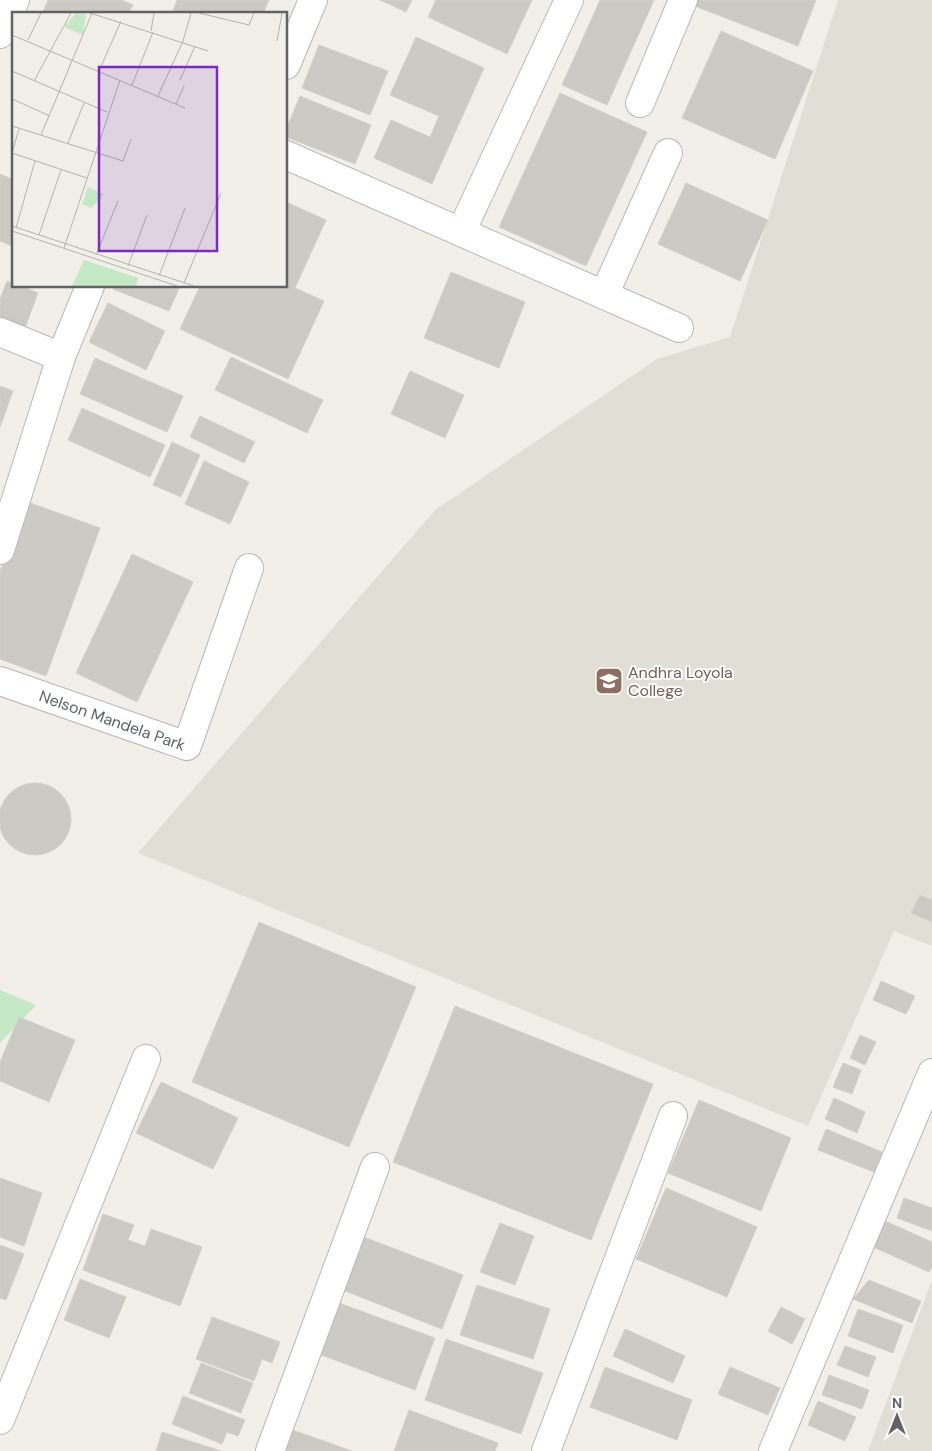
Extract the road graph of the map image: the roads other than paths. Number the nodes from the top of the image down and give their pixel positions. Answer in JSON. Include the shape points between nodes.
{"nodes":[{"id":1,"x":15,"y":0,"type":"edge"},
{"id":2,"x":313,"y":0,"type":"edge"},
{"id":3,"x":569,"y":0,"type":"edge"},
{"id":4,"x":683,"y":0,"type":"edge"},
{"id":5,"x":0,"y":34,"type":"edge"},
{"id":6,"x":12,"y":39,"type":"edge"},
{"id":7,"x":288,"y":60,"type":"edge"},
{"id":8,"x":640,"y":103,"type":"dead end"},
{"id":9,"x":668,"y":153,"type":"dead end"},
{"id":10,"x":288,"y":156,"type":"edge"},
{"id":11,"x":461,"y":232,"type":"junction"},
{"id":12,"x":89,"y":288,"type":"edge"},
{"id":13,"x":604,"y":294,"type":"junction"},
{"id":14,"x":680,"y":328,"type":"dead end"},
{"id":15,"x":0,"y":332,"type":"edge"},
{"id":16,"x":61,"y":356,"type":"junction"},
{"id":17,"x":0,"y":550,"type":"edge"},
{"id":18,"x":248,"y":568,"type":"dead end"},
{"id":19,"x":0,"y":680,"type":"edge"},
{"id":20,"x":146,"y":1058,"type":"dead end"},
{"id":21,"x":932,"y":1073,"type":"edge"},
{"id":22,"x":673,"y":1116,"type":"dead end"},
{"id":23,"x":375,"y":1167,"type":"dead end"},
{"id":24,"x":0,"y":1420,"type":"edge"},
{"id":25,"x":270,"y":1451,"type":"edge"},
{"id":26,"x":546,"y":1451,"type":"edge"},
{"id":27,"x":772,"y":1451,"type":"edge"}],
"edges":[{"from":1,"to":5,"type":"street"},
{"from":2,"to":7,"type":"street"},
{"from":3,"to":11,"type":"street"},
{"from":4,"to":8,"type":"street"},
{"from":5,"to":6,"type":"street"},
{"from":9,"to":13,"type":"street"},
{"from":10,"to":11,"type":"street"},
{"from":11,"to":13,"type":"street"},
{"from":12,"to":16,"type":"street"},
{"from":13,"to":14,"type":"street"},
{"from":15,"to":16,"type":"street"},
{"from":16,"to":17,"type":"street"},
{"from":18,"to":19,"type":"street","name":"Nelson Mandela Park","via":[[187,746]]},
{"from":20,"to":24,"type":"street"},
{"from":21,"to":27,"type":"street"},
{"from":22,"to":26,"type":"street"},
{"from":23,"to":25,"type":"street"}]}
